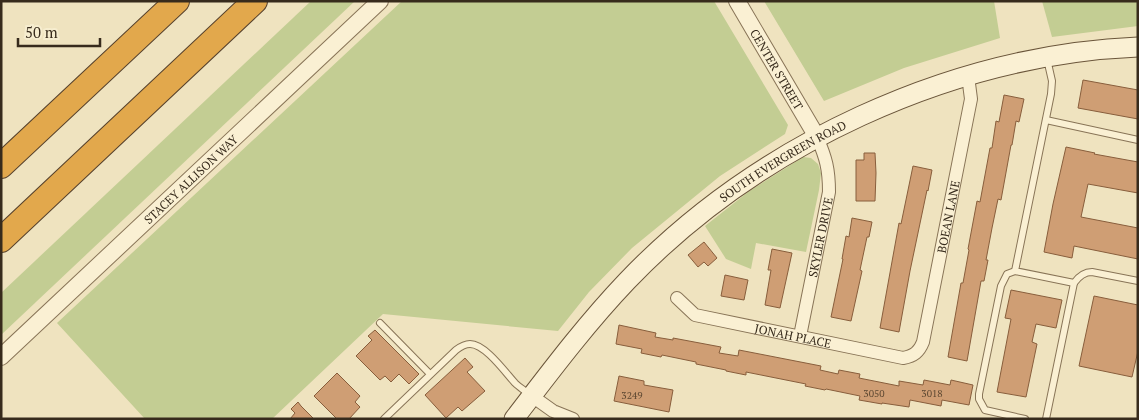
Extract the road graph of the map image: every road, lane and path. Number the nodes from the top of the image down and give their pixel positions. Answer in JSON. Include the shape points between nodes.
{"nodes":[{"id":1,"x":177,"y":1,"type":"edge"},
{"id":2,"x":255,"y":1,"type":"edge"},
{"id":3,"x":380,"y":1,"type":"edge"},
{"id":4,"x":737,"y":1,"type":"edge"},
{"id":5,"x":1138,"y":47,"type":"edge"},
{"id":6,"x":1046,"y":58,"type":"junction"},
{"id":7,"x":968,"y":76,"type":"junction"},
{"id":8,"x":1046,"y":120,"type":"junction"},
{"id":9,"x":817,"y":138,"type":"junction"},
{"id":10,"x":1138,"y":140,"type":"edge"},
{"id":11,"x":1,"y":166,"type":"edge"},
{"id":12,"x":1,"y":240,"type":"edge"},
{"id":13,"x":1014,"y":271,"type":"junction"},
{"id":14,"x":1138,"y":281,"type":"edge"},
{"id":15,"x":1074,"y":283,"type":"junction"},
{"id":16,"x":677,"y":298,"type":"dead end"},
{"id":17,"x":380,"y":323,"type":"dead end"},
{"id":18,"x":800,"y":336,"type":"junction"},
{"id":19,"x":915,"y":354,"type":"joint"},
{"id":20,"x":1,"y":357,"type":"edge"},
{"id":21,"x":430,"y":374,"type":"junction"},
{"id":22,"x":532,"y":396,"type":"junction"},
{"id":23,"x":384,"y":419,"type":"edge"},
{"id":24,"x":514,"y":419,"type":"edge"},
{"id":25,"x":573,"y":419,"type":"edge"},
{"id":26,"x":1025,"y":419,"type":"edge"},
{"id":27,"x":1046,"y":419,"type":"edge"}],
"edges":[{"from":1,"to":11,"type":"highway"},
{"from":2,"to":12,"type":"highway"},
{"from":3,"to":20,"type":"street","name":"STACEY ALLISON WAY"},
{"from":4,"to":9,"type":"street","name":"CENTER STREET"},
{"from":5,"to":6,"type":"main road","name":"SOUTH EVERGREEN ROAD"},
{"from":6,"to":7,"type":"main road","name":"SOUTH EVERGREEN ROAD"},
{"from":6,"to":8,"type":"lane","via":[[1052,81]]},
{"from":7,"to":9,"type":"main road","name":"SOUTH EVERGREEN ROAD","via":[[866,113]]},
{"from":7,"to":19,"type":"street","name":"BOEAN LANE","via":[[971,99],[923,342]]},
{"from":8,"to":10,"type":"lane"},
{"from":8,"to":13,"type":"lane"},
{"from":9,"to":18,"type":"street","name":"SKYLER DRIVE","via":[[829,174],[829,192]]},
{"from":9,"to":22,"type":"main road","name":"SOUTH EVERGREEN ROAD","via":[[742,184],[664,245],[596,314]]},
{"from":13,"to":15,"type":"lane"},
{"from":13,"to":26,"type":"lane","via":[[1007,274],[1002,286],[979,399],[985,410]]},
{"from":14,"to":15,"type":"lane","via":[[1087,272]]},
{"from":15,"to":27,"type":"lane"},
{"from":16,"to":18,"type":"street","name":"JONAH PLACE","via":[[695,315]]},
{"from":17,"to":21,"type":"lane"},
{"from":18,"to":19,"type":"street","name":"JONAH PLACE","via":[[903,358]]},
{"from":21,"to":22,"type":"lane","via":[[456,350],[472,344],[485,350],[517,385]]},
{"from":21,"to":23,"type":"lane"},
{"from":22,"to":24,"type":"main road","name":"SOUTH EVERGREEN ROAD"},
{"from":22,"to":25,"type":"street","via":[[553,411]]}]}
